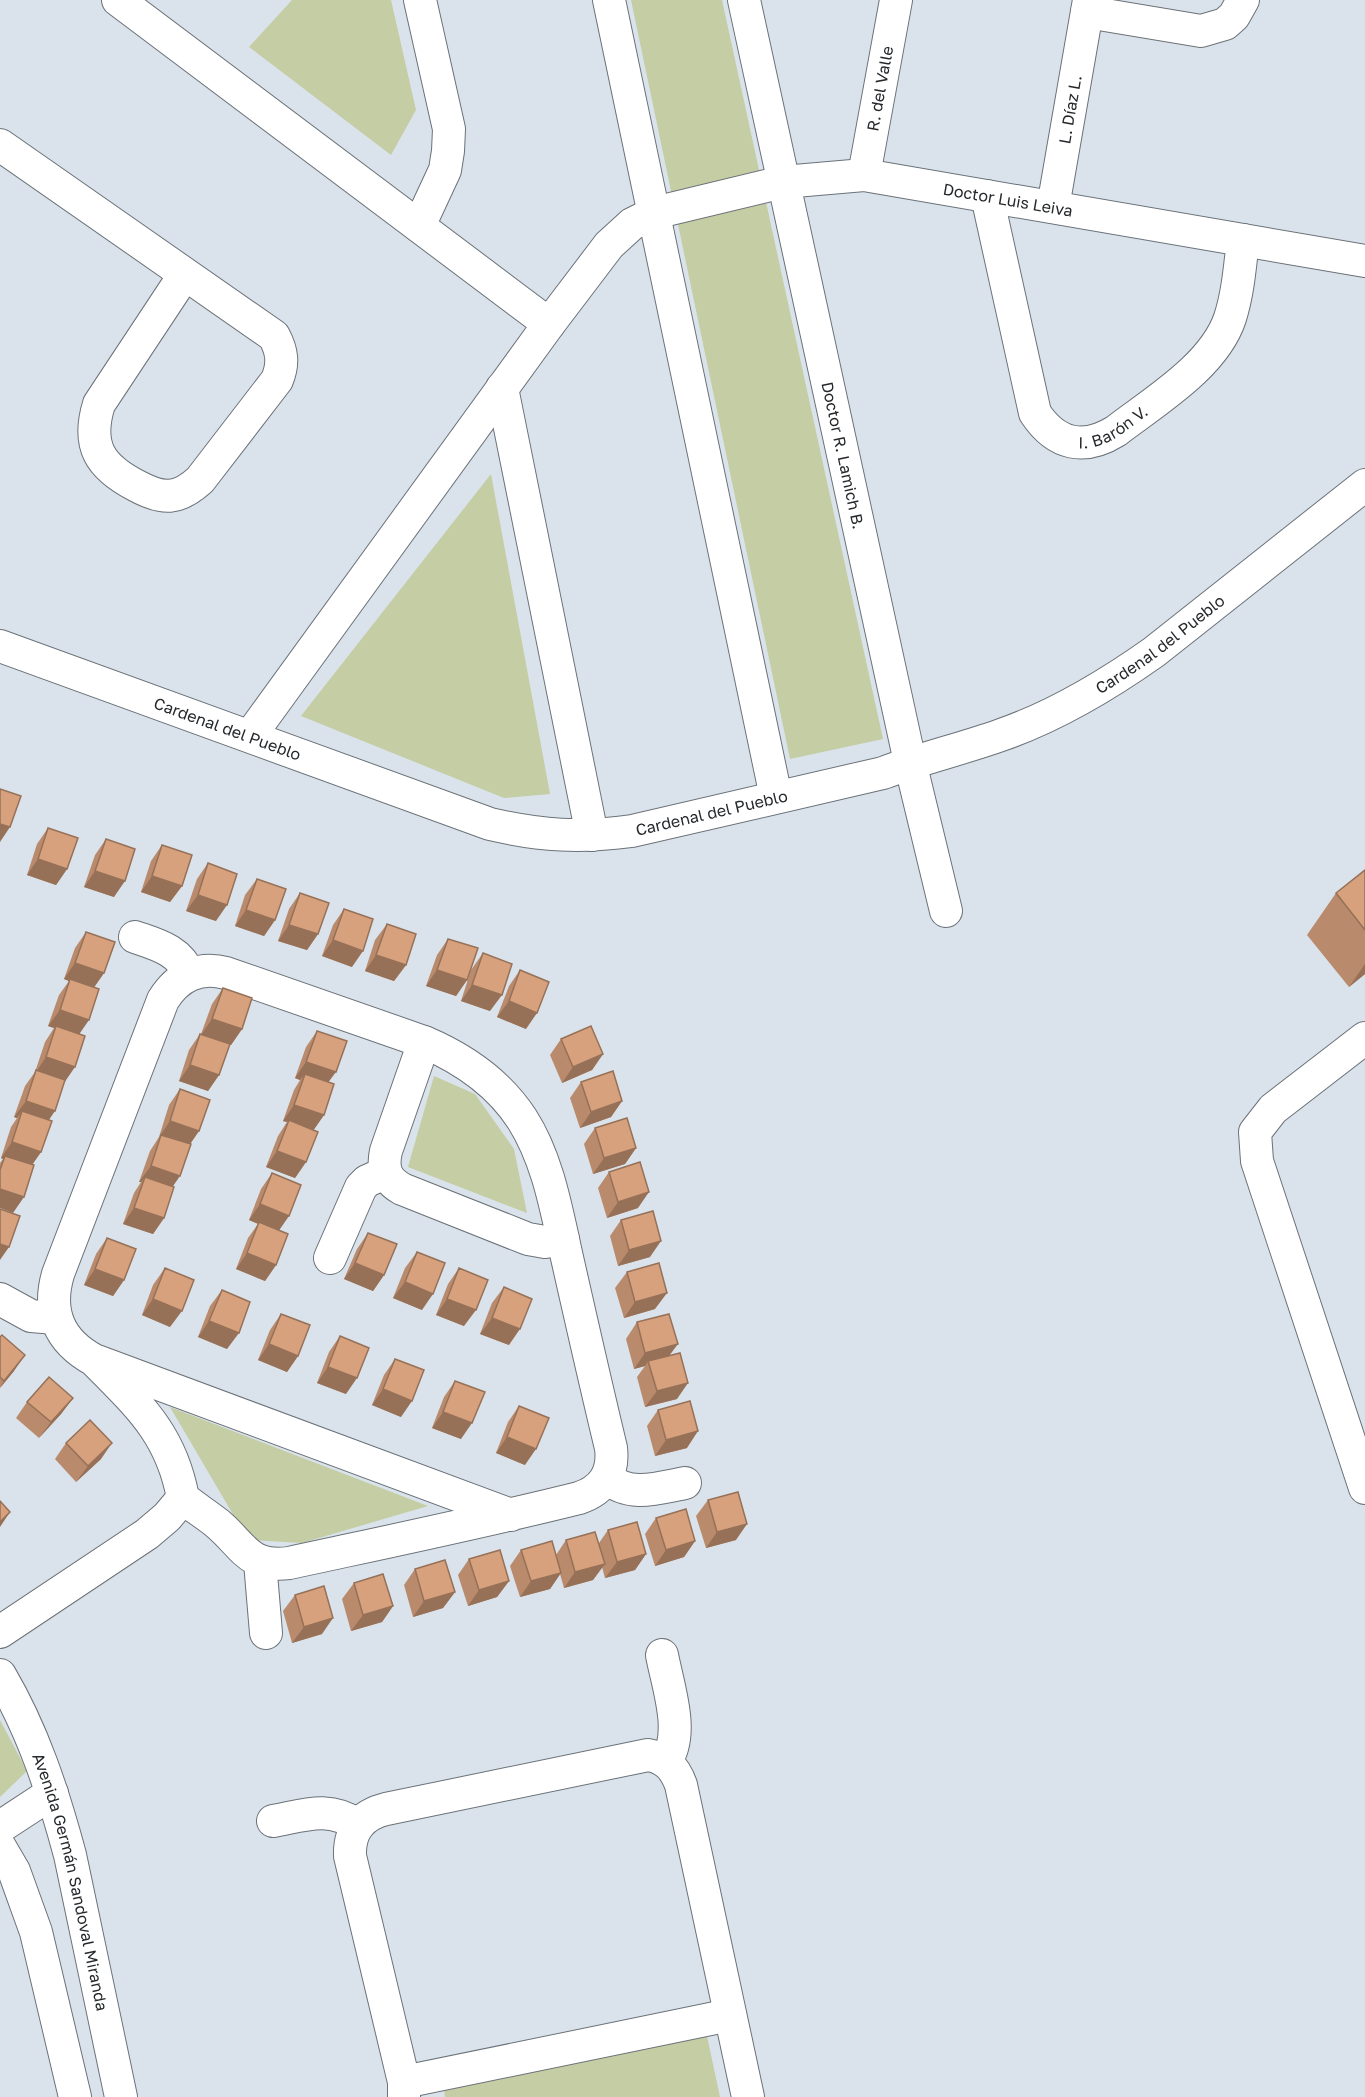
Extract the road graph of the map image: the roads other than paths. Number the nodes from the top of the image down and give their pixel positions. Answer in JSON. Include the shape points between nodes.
{"nodes":[{"id":1,"x":420,"y":0,"type":"edge"},
{"id":2,"x":609,"y":0,"type":"edge"},
{"id":3,"x":744,"y":0,"type":"edge"},
{"id":4,"x":896,"y":0,"type":"edge"},
{"id":5,"x":1243,"y":0,"type":"edge"},
{"id":6,"x":127,"y":3,"type":"edge"},
{"id":7,"x":1088,"y":6,"type":"edge"},
{"id":8,"x":5,"y":159,"type":"edge"},
{"id":9,"x":864,"y":176,"type":"junction"},
{"id":10,"x":783,"y":182,"type":"junction"},
{"id":11,"x":987,"y":196,"type":"junction"},
{"id":12,"x":1053,"y":207,"type":"junction"},
{"id":13,"x":654,"y":213,"type":"junction"},
{"id":14,"x":419,"y":226,"type":"junction"},
{"id":15,"x":1243,"y":240,"type":"junction"},
{"id":16,"x":1365,"y":261,"type":"edge"},
{"id":17,"x":185,"y":274,"type":"junction"},
{"id":18,"x":549,"y":324,"type":"junction"},
{"id":19,"x":502,"y":388,"type":"junction"},
{"id":20,"x":1365,"y":485,"type":"edge"},
{"id":21,"x":0,"y":646,"type":"edge"},
{"id":22,"x":250,"y":736,"type":"junction"},
{"id":23,"x":910,"y":762,"type":"junction"},
{"id":24,"x":776,"y":797,"type":"junction"},
{"id":25,"x":592,"y":835,"type":"junction"},
{"id":26,"x":946,"y":911,"type":"dead end"},
{"id":27,"x":135,"y":937,"type":"dead end"},
{"id":28,"x":189,"y":974,"type":"junction"},
{"id":29,"x":1365,"y":1038,"type":"edge"},
{"id":30,"x":424,"y":1042,"type":"junction"},
{"id":31,"x":385,"y":1173,"type":"junction"},
{"id":32,"x":562,"y":1239,"type":"junction"},
{"id":33,"x":330,"y":1258,"type":"dead end"},
{"id":34,"x":0,"y":1299,"type":"edge"},
{"id":35,"x":56,"y":1318,"type":"junction"},
{"id":36,"x":94,"y":1360,"type":"junction"},
{"id":37,"x":170,"y":1388,"type":"junction"},
{"id":38,"x":146,"y":1417,"type":"junction"},
{"id":39,"x":607,"y":1478,"type":"junction"},
{"id":40,"x":685,"y":1483,"type":"dead end"},
{"id":41,"x":436,"y":1487,"type":"junction"},
{"id":42,"x":1365,"y":1488,"type":"edge"},
{"id":43,"x":183,"y":1498,"type":"junction"},
{"id":44,"x":510,"y":1515,"type":"junction"},
{"id":45,"x":427,"y":1533,"type":"junction"},
{"id":46,"x":260,"y":1562,"type":"junction"},
{"id":47,"x":0,"y":1632,"type":"edge"},
{"id":48,"x":266,"y":1633,"type":"dead end"},
{"id":49,"x":662,"y":1655,"type":"dead end"},
{"id":50,"x":0,"y":1675,"type":"edge"},
{"id":51,"x":666,"y":1761,"type":"junction"},
{"id":52,"x":52,"y":1793,"type":"junction"},
{"id":53,"x":273,"y":1821,"type":"dead end"},
{"id":54,"x":358,"y":1825,"type":"junction"},
{"id":55,"x":0,"y":1827,"type":"edge"},
{"id":56,"x":0,"y":1848,"type":"edge"},
{"id":57,"x":730,"y":2015,"type":"junction"},
{"id":58,"x":404,"y":2090,"type":"edge"},
{"id":59,"x":75,"y":2097,"type":"edge"},
{"id":60,"x":121,"y":2097,"type":"edge"},
{"id":61,"x":748,"y":2097,"type":"edge"}],
"edges":[{"from":1,"to":14,"type":"street","via":[[448,140],[444,170]]},
{"from":2,"to":13,"type":"street"},
{"from":3,"to":10,"type":"street","name":"Doctor R. Lamich B."},
{"from":4,"to":9,"type":"street","name":"R. del Valle"},
{"from":5,"to":7,"type":"street","name":"L. Díaz L.","via":[[1225,24],[1202,31]]},
{"from":6,"to":14,"type":"street"},
{"from":7,"to":12,"type":"street","name":"L. Díaz L."},
{"from":8,"to":17,"type":"street"},
{"from":9,"to":10,"type":"street","name":"Doctor Luis Leiva"},
{"from":9,"to":11,"type":"street","name":"Doctor Luis Leiva"},
{"from":10,"to":13,"type":"street","name":"Doctor Luis Leiva"},
{"from":10,"to":23,"type":"street","name":"Doctor R. Lamich B."},
{"from":11,"to":12,"type":"street","name":"Doctor Luis Leiva"},
{"from":11,"to":15,"type":"street","name":"I. Barón V.","via":[[1035,413],[1043,425],[1065,441],[1079,443],[1105,438],[1204,359],[1229,320]]},
{"from":12,"to":15,"type":"street","name":"Doctor Luis Leiva"},
{"from":13,"to":18,"type":"street","name":"Doctor Luis Leiva","via":[[632,224],[609,245]]},
{"from":13,"to":24,"type":"street"},
{"from":14,"to":18,"type":"street"},
{"from":15,"to":16,"type":"street","name":"Doctor Luis Leiva"},
{"from":17,"to":17,"type":"street","via":[[274,336],[282,368],[277,380],[200,480],[189,490],[166,496],[147,491],[109,468],[97,448],[95,418],[99,404]]},
{"from":18,"to":19,"type":"street","name":"Doctor Luis Leiva"},
{"from":19,"to":22,"type":"street","name":"Doctor Luis Leiva"},
{"from":19,"to":25,"type":"street"},
{"from":20,"to":23,"type":"street","name":"Cardenal del Pueblo","via":[[1121,676],[1004,734]]},
{"from":21,"to":22,"type":"street","name":"Cardenal del Pueblo"},
{"from":22,"to":25,"type":"street","name":"Cardenal del Pueblo","via":[[490,824],[547,835]]},
{"from":23,"to":24,"type":"street","name":"Cardenal del Pueblo","via":[[883,773]]},
{"from":23,"to":26,"type":"street","name":"Doctor R. Lamich B."},
{"from":24,"to":25,"type":"street","name":"Cardenal del Pueblo","via":[[632,831]]},
{"from":27,"to":28,"type":"street","via":[[177,955]]},
{"from":28,"to":30,"type":"street","via":[[214,970],[226,973]]},
{"from":28,"to":35,"type":"street","via":[[163,1000],[58,1274]]},
{"from":29,"to":42,"type":"street","via":[[1274,1109],[1255,1132],[1257,1161]]},
{"from":30,"to":31,"type":"street","via":[[386,1151]]},
{"from":30,"to":32,"type":"street","via":[[468,1063],[507,1098],[523,1120],[544,1165]]},
{"from":31,"to":32,"type":"street","via":[[402,1189],[528,1239]]},
{"from":31,"to":33,"type":"street","via":[[361,1187]]},
{"from":32,"to":39,"type":"street","via":[[612,1458]]},
{"from":34,"to":35,"type":"street","via":[[31,1316]]},
{"from":35,"to":36,"type":"street","via":[[70,1343]]},
{"from":36,"to":37,"type":"street"},
{"from":36,"to":38,"type":"street"},
{"from":37,"to":38,"type":"street","via":[[155,1396]]},
{"from":37,"to":41,"type":"street"},
{"from":38,"to":43,"type":"street","via":[[175,1463]]},
{"from":39,"to":40,"type":"street","via":[[633,1490]]},
{"from":39,"to":44,"type":"street","via":[[590,1494]]},
{"from":41,"to":44,"type":"street"},
{"from":41,"to":45,"type":"street","via":[[440,1511]]},
{"from":43,"to":46,"type":"street"},
{"from":43,"to":47,"type":"street","via":[[147,1534]]},
{"from":44,"to":45,"type":"street"},
{"from":45,"to":46,"type":"street","via":[[289,1563]]},
{"from":46,"to":48,"type":"street"},
{"from":49,"to":51,"type":"street","via":[[676,1732]]},
{"from":50,"to":52,"type":"street","name":"Avenida Germán Sandoval Miranda","via":[[34,1744]]},
{"from":51,"to":54,"type":"street","via":[[658,1756],[639,1755],[386,1809],[365,1817]]},
{"from":51,"to":57,"type":"street","via":[[681,1785]]},
{"from":52,"to":55,"type":"street"},
{"from":52,"to":60,"type":"street","name":"Avenida Germán Sandoval Miranda","via":[[70,1855]]},
{"from":53,"to":54,"type":"street","via":[[326,1812]]},
{"from":54,"to":58,"type":"street","via":[[350,1856]]},
{"from":56,"to":59,"type":"street","via":[[14,1871],[36,1932]]},
{"from":57,"to":58,"type":"street"},
{"from":57,"to":61,"type":"street"}]}
